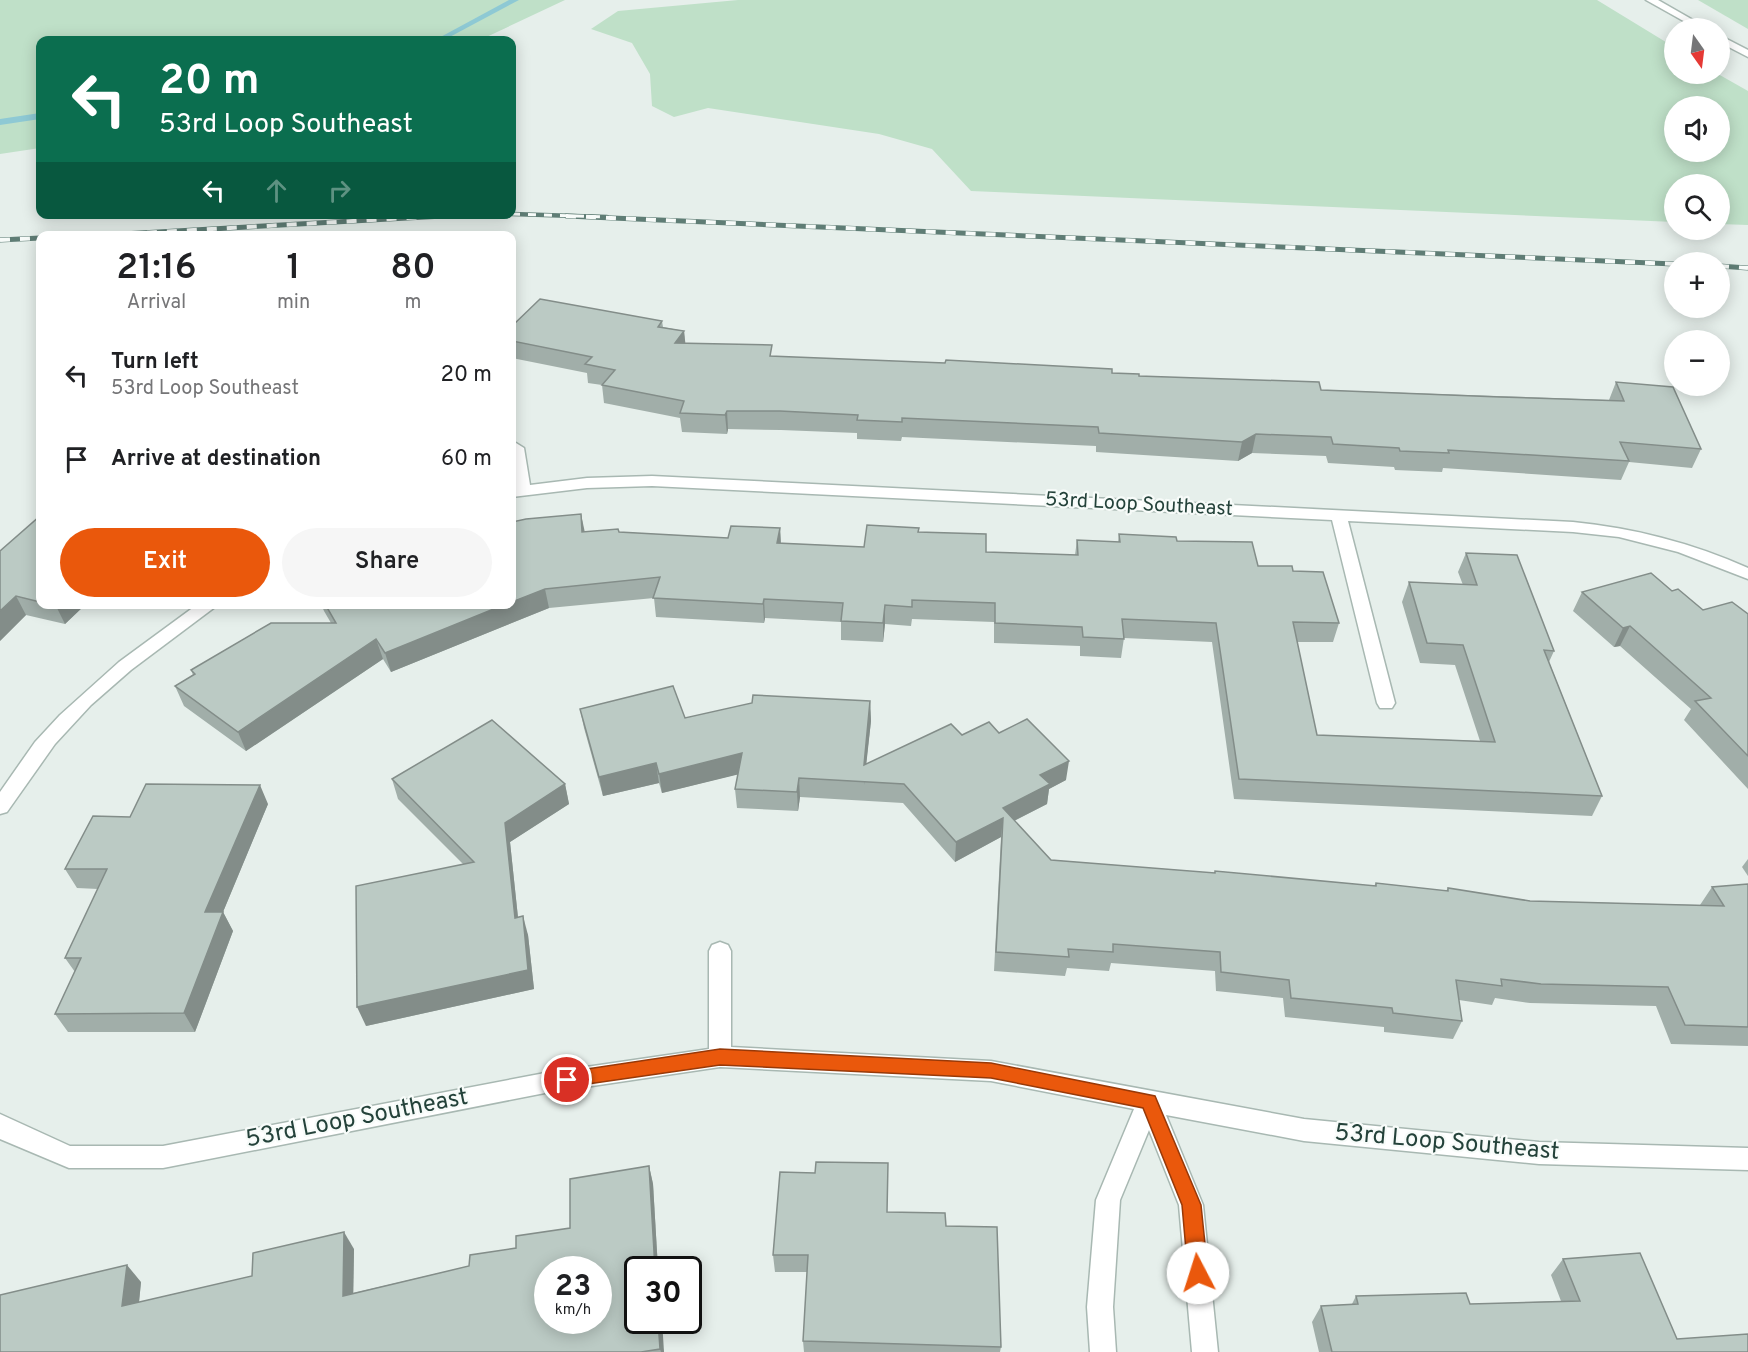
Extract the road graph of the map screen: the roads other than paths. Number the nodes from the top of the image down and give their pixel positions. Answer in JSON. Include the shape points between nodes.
{"nodes":[{"id":1,"x":1650,"y":0,"type":"edge"},
{"id":2,"x":1683,"y":18,"type":"edge"},
{"id":3,"x":1730,"y":44,"type":"edge"},
{"id":4,"x":1748,"y":54,"type":"edge"},
{"id":5,"x":516,"y":448,"type":"dead end"},
{"id":6,"x":517,"y":491,"type":"edge"},
{"id":7,"x":1339,"y":515,"type":"junction"},
{"id":8,"x":1748,"y":574,"type":"edge"},
{"id":9,"x":203,"y":609,"type":"edge"},
{"id":10,"x":1386,"y":703,"type":"dead end"},
{"id":11,"x":0,"y":807,"type":"edge"},
{"id":12,"x":720,"y":951,"type":"dead end"},
{"id":13,"x":720,"y":1057,"type":"junction"},
{"id":14,"x":1149,"y":1101,"type":"junction"},
{"id":15,"x":0,"y":1125,"type":"edge"},
{"id":16,"x":1748,"y":1159,"type":"edge"},
{"id":17,"x":1103,"y":1352,"type":"edge"},
{"id":18,"x":1205,"y":1352,"type":"edge"}],
"edges":[{"from":1,"to":2,"type":"street"},
{"from":3,"to":4,"type":"street"},
{"from":5,"to":6,"type":"street","name":"53rd Loop Southeast"},
{"from":6,"to":7,"type":"street","name":"53rd Loop Southeast","via":[[652,481]]},
{"from":7,"to":8,"type":"street","name":"53rd Loop Southeast","via":[[1608,529],[1693,550]]},
{"from":7,"to":10,"type":"street"},
{"from":9,"to":11,"type":"street","via":[[103,683],[48,740]]},
{"from":12,"to":13,"type":"street"},
{"from":13,"to":14,"type":"street","name":"53rd Loop Southeast","via":[[991,1071]]},
{"from":13,"to":15,"type":"street","name":"53rd Loop Southeast","via":[[545,1083],[163,1157],[69,1157]]},
{"from":14,"to":16,"type":"street","name":"53rd Loop Southeast","via":[[1304,1130],[1539,1153]]},
{"from":14,"to":17,"type":"street","via":[[1108,1200],[1100,1307]]},
{"from":14,"to":18,"type":"street","via":[[1191,1205]]}]}
